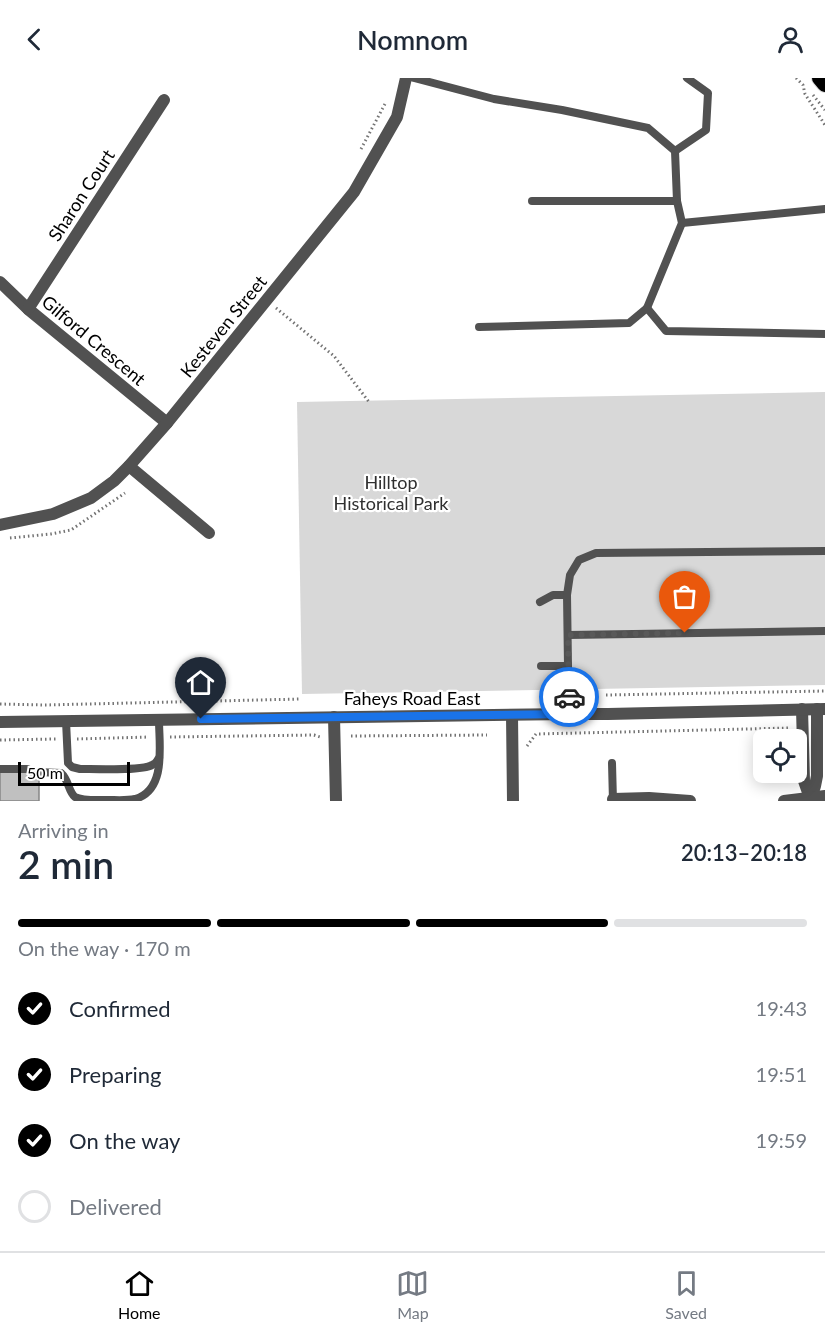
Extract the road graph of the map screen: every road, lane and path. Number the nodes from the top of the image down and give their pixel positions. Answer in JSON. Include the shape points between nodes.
{"nodes":[{"id":1,"x":406,"y":78,"type":"edge"},
{"id":2,"x":414,"y":78,"type":"edge"},
{"id":3,"x":687,"y":78,"type":"edge"},
{"id":4,"x":796,"y":78,"type":"edge"},
{"id":5,"x":820,"y":78,"type":"edge"},
{"id":6,"x":825,"y":84,"type":"edge"},
{"id":7,"x":803,"y":86,"type":"junction"},
{"id":8,"x":387,"y":99,"type":"dead end"},
{"id":9,"x":164,"y":100,"type":"dead end"},
{"id":10,"x":825,"y":110,"type":"edge"},
{"id":11,"x":825,"y":125,"type":"edge"},
{"id":12,"x":361,"y":151,"type":"dead end"},
{"id":13,"x":675,"y":151,"type":"junction"},
{"id":14,"x":532,"y":201,"type":"dead end"},
{"id":15,"x":677,"y":201,"type":"junction"},
{"id":16,"x":825,"y":209,"type":"edge"},
{"id":17,"x":682,"y":223,"type":"junction"},
{"id":18,"x":0,"y":282,"type":"edge"},
{"id":19,"x":268,"y":301,"type":"junction"},
{"id":20,"x":647,"y":308,"type":"junction"},
{"id":21,"x":28,"y":309,"type":"junction"},
{"id":22,"x":479,"y":327,"type":"dead end"},
{"id":23,"x":825,"y":334,"type":"edge"},
{"id":24,"x":369,"y":402,"type":"dead end"},
{"id":25,"x":167,"y":423,"type":"junction"},
{"id":26,"x":129,"y":466,"type":"junction"},
{"id":27,"x":0,"y":525,"type":"edge"},
{"id":28,"x":209,"y":533,"type":"dead end"},
{"id":29,"x":825,"y":551,"type":"edge"},
{"id":30,"x":567,"y":594,"type":"junction"},
{"id":31,"x":540,"y":602,"type":"dead end"},
{"id":32,"x":825,"y":631,"type":"edge"},
{"id":33,"x":568,"y":635,"type":"junction"},
{"id":34,"x":541,"y":666,"type":"dead end"},
{"id":35,"x":568,"y":666,"type":"junction"},
{"id":36,"x":825,"y":691,"type":"edge"},
{"id":37,"x":606,"y":695,"type":"dead end"},
{"id":38,"x":301,"y":699,"type":"dead end"},
{"id":39,"x":0,"y":705,"type":"edge"},
{"id":40,"x":821,"y":709,"type":"edge"},
{"id":41,"x":802,"y":710,"type":"junction"},
{"id":42,"x":570,"y":714,"type":"junction"},
{"id":43,"x":512,"y":715,"type":"junction"},
{"id":44,"x":334,"y":717,"type":"junction"},
{"id":45,"x":159,"y":720,"type":"junction"},
{"id":46,"x":66,"y":721,"type":"junction"},
{"id":47,"x":0,"y":722,"type":"edge"},
{"id":48,"x":802,"y":727,"type":"junction"},
{"id":49,"x":536,"y":734,"type":"dead end"},
{"id":50,"x":487,"y":735,"type":"dead end"},
{"id":51,"x":351,"y":736,"type":"dead end"},
{"id":52,"x":159,"y":737,"type":"junction"},
{"id":53,"x":67,"y":739,"type":"junction"},
{"id":54,"x":0,"y":740,"type":"edge"},
{"id":55,"x":321,"y":741,"type":"dead end"},
{"id":56,"x":159,"y":758,"type":"junction"},
{"id":57,"x":68,"y":763,"type":"junction"},
{"id":58,"x":612,"y":763,"type":"dead end"},
{"id":59,"x":0,"y":769,"type":"edge"},
{"id":60,"x":69,"y":786,"type":"junction"},
{"id":61,"x":825,"y":796,"type":"edge"},
{"id":62,"x":811,"y":799,"type":"edge"},
{"id":63,"x":613,"y":800,"type":"edge"},
{"id":64,"x":336,"y":801,"type":"edge"},
{"id":65,"x":513,"y":801,"type":"edge"},
{"id":66,"x":690,"y":801,"type":"edge"},
{"id":67,"x":784,"y":801,"type":"edge"}],
"edges":[{"from":1,"to":19,"type":"street","name":"Kesteven Street","via":[[397,117],[354,192]]},
{"from":2,"to":13,"type":"lane","via":[[494,99],[648,128]]},
{"from":3,"to":13,"type":"lane","via":[[708,93],[706,130]]},
{"from":4,"to":7,"type":"path"},
{"from":5,"to":6,"type":"highway"},
{"from":7,"to":10,"type":"path"},
{"from":7,"to":11,"type":"path"},
{"from":8,"to":12,"type":"path"},
{"from":9,"to":21,"type":"street","name":"Sharon Court"},
{"from":13,"to":15,"type":"lane"},
{"from":14,"to":15,"type":"lane"},
{"from":15,"to":17,"type":"lane"},
{"from":16,"to":17,"type":"lane"},
{"from":17,"to":20,"type":"lane"},
{"from":18,"to":21,"type":"street","name":"Gilford Crescent"},
{"from":19,"to":24,"type":"path","via":[[334,356]]},
{"from":19,"to":25,"type":"street","name":"Kesteven Street"},
{"from":20,"to":22,"type":"lane","via":[[629,323]]},
{"from":20,"to":23,"type":"lane","via":[[666,331]]},
{"from":21,"to":25,"type":"street","name":"Gilford Crescent"},
{"from":25,"to":26,"type":"street","name":"Kesteven Street"},
{"from":26,"to":27,"type":"street","name":"Kesteven Street","via":[[92,498],[53,514]]},
{"from":26,"to":28,"type":"street"},
{"from":29,"to":30,"type":"lane","via":[[596,553],[579,560],[570,575]]},
{"from":30,"to":31,"type":"lane","via":[[553,595]]},
{"from":30,"to":33,"type":"lane"},
{"from":32,"to":33,"type":"lane"},
{"from":33,"to":35,"type":"lane"},
{"from":34,"to":35,"type":"lane"},
{"from":35,"to":42,"type":"lane"},
{"from":36,"to":37,"type":"path"},
{"from":38,"to":39,"type":"path"},
{"from":40,"to":41,"type":"street","name":"Faheys Road East"},
{"from":40,"to":62,"type":"street","via":[[817,776]]},
{"from":41,"to":42,"type":"street","name":"Faheys Road East"},
{"from":41,"to":48,"type":"street"},
{"from":42,"to":43,"type":"street","name":"Faheys Road East"},
{"from":43,"to":44,"type":"street","name":"Faheys Road East"},
{"from":43,"to":65,"type":"street"},
{"from":44,"to":45,"type":"street","name":"Faheys Road East"},
{"from":44,"to":64,"type":"street"},
{"from":45,"to":46,"type":"street","name":"Faheys Road East"},
{"from":45,"to":52,"type":"lane"},
{"from":46,"to":47,"type":"street","name":"Faheys Road East"},
{"from":46,"to":53,"type":"lane"},
{"from":48,"to":49,"type":"path"},
{"from":48,"to":62,"type":"street","via":[[804,781]]},
{"from":50,"to":51,"type":"path"},
{"from":52,"to":53,"type":"path"},
{"from":52,"to":55,"type":"path","via":[[314,735]]},
{"from":52,"to":56,"type":"lane"},
{"from":53,"to":54,"type":"path"},
{"from":53,"to":57,"type":"lane"},
{"from":56,"to":57,"type":"lane","via":[[155,764],[139,768],[80,769]]},
{"from":56,"to":60,"type":"lane","via":[[155,784],[138,798],[77,799]]},
{"from":57,"to":60,"type":"lane"},
{"from":58,"to":63,"type":"lane"},
{"from":59,"to":60,"type":"lane","via":[[61,773]]},
{"from":61,"to":62,"type":"street"},
{"from":62,"to":67,"type":"street"},
{"from":63,"to":66,"type":"street"}]}
